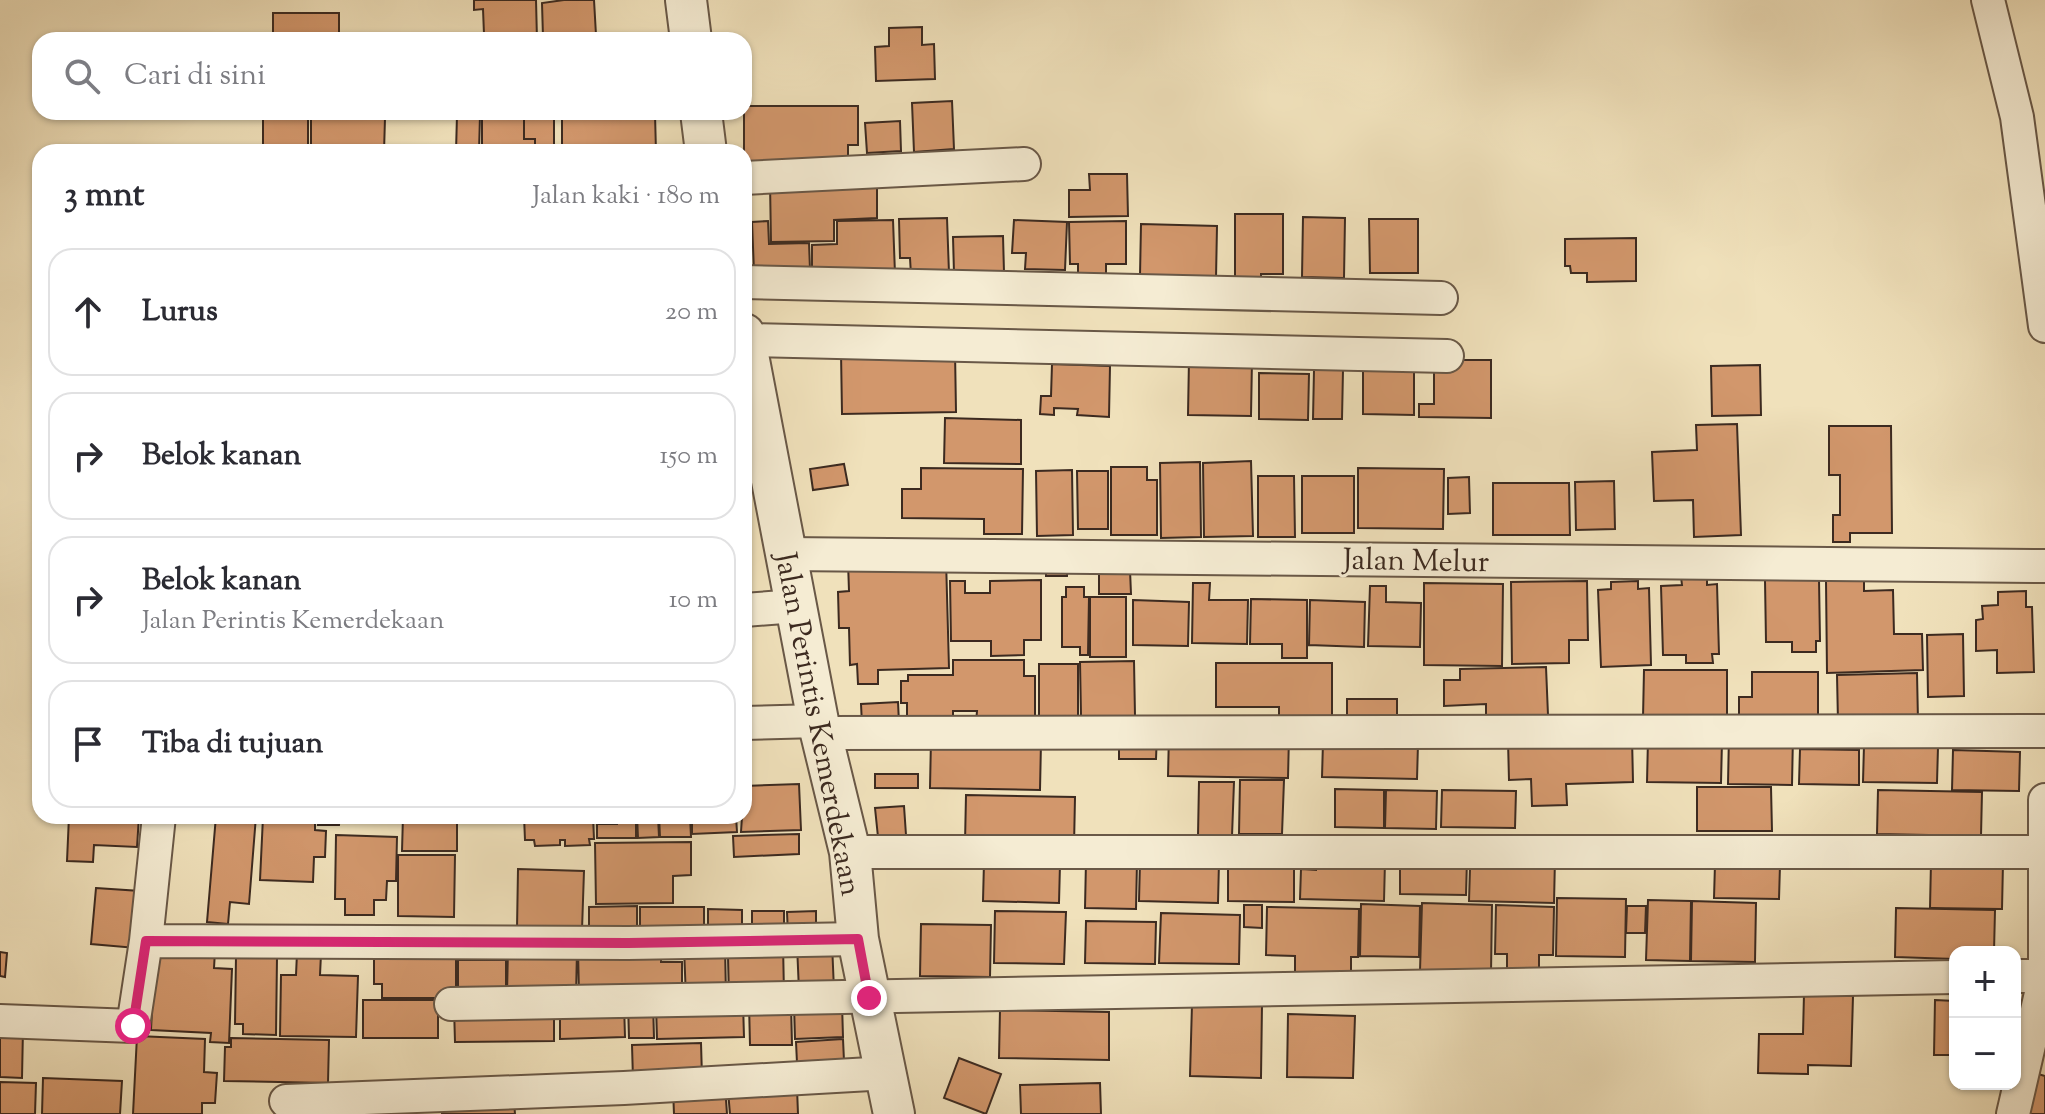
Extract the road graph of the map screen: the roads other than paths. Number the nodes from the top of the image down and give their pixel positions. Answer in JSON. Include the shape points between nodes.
{"nodes":[{"id":1,"x":686,"y":0,"type":"edge"},
{"id":2,"x":1988,"y":0,"type":"edge"},
{"id":3,"x":690,"y":32,"type":"edge"},
{"id":4,"x":702,"y":120,"type":"edge"},
{"id":5,"x":705,"y":144,"type":"edge"},
{"id":6,"x":1024,"y":164,"type":"dead end"},
{"id":7,"x":752,"y":178,"type":"edge"},
{"id":8,"x":752,"y":282,"type":"edge"},
{"id":9,"x":1441,"y":298,"type":"dead end"},
{"id":10,"x":2045,"y":326,"type":"edge"},
{"id":11,"x":752,"y":337,"type":"edge"},
{"id":12,"x":1447,"y":356,"type":"dead end"},
{"id":13,"x":752,"y":374,"type":"edge"},
{"id":14,"x":786,"y":554,"type":"junction"},
{"id":15,"x":2045,"y":566,"type":"edge"},
{"id":16,"x":796,"y":606,"type":"junction"},
{"id":17,"x":752,"y":609,"type":"edge"},
{"id":18,"x":752,"y":723,"type":"edge"},
{"id":19,"x":820,"y":727,"type":"junction"},
{"id":20,"x":2045,"y":731,"type":"edge"},
{"id":21,"x":2045,"y":800,"type":"edge"},
{"id":22,"x":158,"y":824,"type":"edge"},
{"id":23,"x":850,"y":852,"type":"junction"},
{"id":24,"x":2044,"y":852,"type":"edge"},
{"id":25,"x":858,"y":939,"type":"junction"},
{"id":26,"x":146,"y":941,"type":"junction"},
{"id":27,"x":2021,"y":976,"type":"edge"},
{"id":28,"x":2045,"y":976,"type":"edge"},
{"id":29,"x":1949,"y":977,"type":"edge"},
{"id":30,"x":869,"y":998,"type":"junction"},
{"id":31,"x":451,"y":1004,"type":"dead end"},
{"id":32,"x":0,"y":1021,"type":"edge"},
{"id":33,"x":888,"y":1073,"type":"junction"},
{"id":34,"x":286,"y":1101,"type":"dead end"},
{"id":35,"x":894,"y":1114,"type":"edge"},
{"id":36,"x":2013,"y":1114,"type":"edge"}],
"edges":[{"from":1,"to":3,"type":"street"},
{"from":2,"to":10,"type":"street","via":[[2017,117]]},
{"from":4,"to":5,"type":"street"},
{"from":6,"to":7,"type":"street"},
{"from":8,"to":9,"type":"street"},
{"from":11,"to":12,"type":"street"},
{"from":13,"to":14,"type":"street","name":"Jalan Perintis Kemerdekaan"},
{"from":14,"to":15,"type":"street","name":"Jalan Melur"},
{"from":14,"to":16,"type":"street","name":"Jalan Perintis Kemerdekaan"},
{"from":16,"to":17,"type":"street"},
{"from":16,"to":19,"type":"street","name":"Jalan Perintis Kemerdekaan"},
{"from":18,"to":19,"type":"street"},
{"from":19,"to":20,"type":"street"},
{"from":19,"to":23,"type":"street","name":"Jalan Perintis Kemerdekaan"},
{"from":21,"to":24,"type":"street"},
{"from":22,"to":26,"type":"street"},
{"from":23,"to":24,"type":"street"},
{"from":23,"to":25,"type":"street","name":"Jalan Perintis Kemerdekaan"},
{"from":24,"to":28,"type":"street"},
{"from":25,"to":26,"type":"street"},
{"from":25,"to":30,"type":"street","name":"Jalan Perintis Kemerdekaan"},
{"from":26,"to":32,"type":"street","via":[[133,1026]]},
{"from":27,"to":28,"type":"street"},
{"from":28,"to":36,"type":"street"},
{"from":29,"to":30,"type":"street"},
{"from":30,"to":31,"type":"street"},
{"from":30,"to":33,"type":"street","name":"Jalan Perintis Kemerdekaan"},
{"from":33,"to":34,"type":"street"},
{"from":33,"to":35,"type":"street","name":"Jalan Perintis Kemerdekaan"}]}
